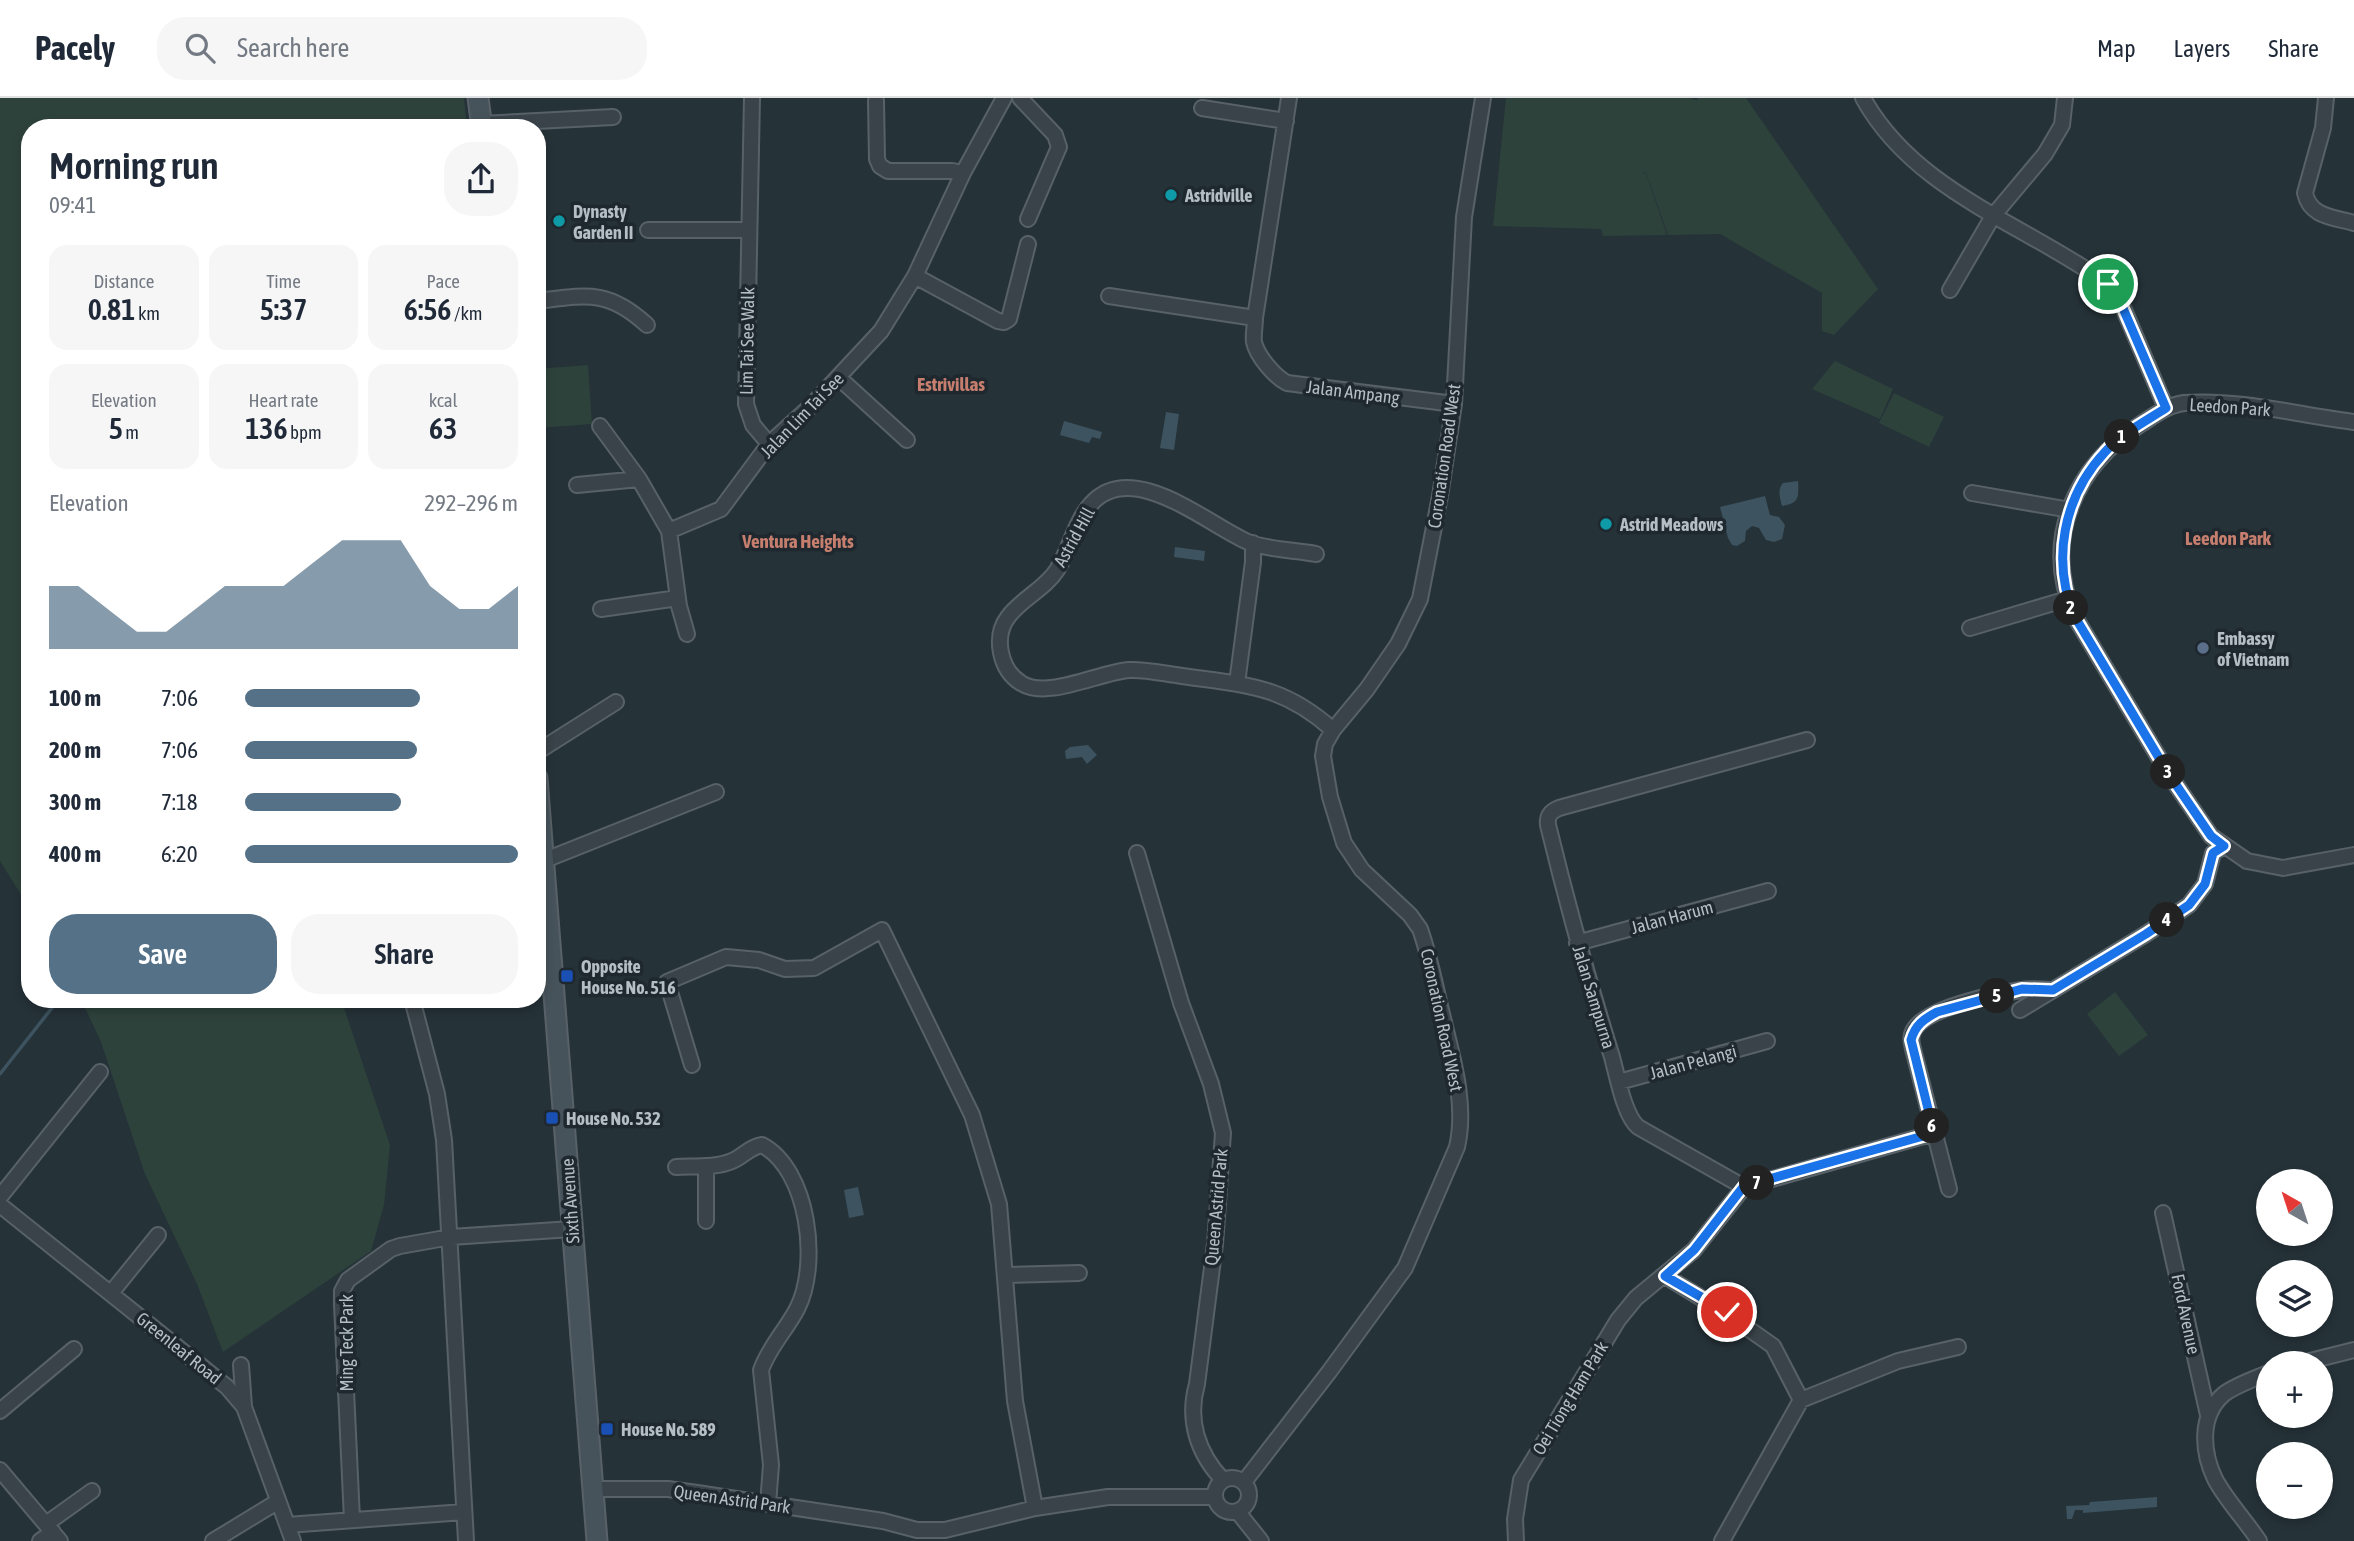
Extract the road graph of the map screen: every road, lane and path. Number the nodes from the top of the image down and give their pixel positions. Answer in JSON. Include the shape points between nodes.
{"nodes":[{"id":1,"x":478,"y":98,"type":"edge"},
{"id":2,"x":752,"y":98,"type":"edge"},
{"id":3,"x":1004,"y":98,"type":"edge"},
{"id":4,"x":1020,"y":98,"type":"edge"},
{"id":5,"x":1289,"y":98,"type":"edge"},
{"id":6,"x":1483,"y":98,"type":"edge"},
{"id":7,"x":1863,"y":98,"type":"edge"},
{"id":8,"x":2065,"y":98,"type":"edge"},
{"id":9,"x":2326,"y":98,"type":"edge"},
{"id":10,"x":876,"y":102,"type":"dead end"},
{"id":11,"x":1202,"y":108,"type":"dead end"},
{"id":12,"x":613,"y":117,"type":"dead end"},
{"id":13,"x":481,"y":119,"type":"edge"},
{"id":14,"x":1286,"y":121,"type":"junction"},
{"id":15,"x":546,"y":122,"type":"edge"},
{"id":16,"x":963,"y":173,"type":"junction"},
{"id":17,"x":1993,"y":216,"type":"junction"},
{"id":18,"x":1028,"y":219,"type":"dead end"},
{"id":19,"x":2354,"y":223,"type":"edge"},
{"id":20,"x":648,"y":230,"type":"dead end"},
{"id":21,"x":749,"y":230,"type":"junction"},
{"id":22,"x":1028,"y":244,"type":"dead end"},
{"id":23,"x":915,"y":276,"type":"junction"},
{"id":24,"x":1950,"y":290,"type":"dead end"},
{"id":25,"x":1109,"y":296,"type":"dead end"},
{"id":26,"x":546,"y":300,"type":"edge"},
{"id":27,"x":1255,"y":318,"type":"junction"},
{"id":28,"x":647,"y":325,"type":"dead end"},
{"id":29,"x":838,"y":377,"type":"junction"},
{"id":30,"x":1454,"y":404,"type":"junction"},
{"id":31,"x":2166,"y":408,"type":"junction"},
{"id":32,"x":2354,"y":422,"type":"edge"},
{"id":33,"x":600,"y":426,"type":"dead end"},
{"id":34,"x":907,"y":440,"type":"dead end"},
{"id":35,"x":769,"y":444,"type":"junction"},
{"id":36,"x":639,"y":479,"type":"junction"},
{"id":37,"x":577,"y":485,"type":"dead end"},
{"id":38,"x":1972,"y":493,"type":"dead end"},
{"id":39,"x":2070,"y":510,"type":"junction"},
{"id":40,"x":669,"y":530,"type":"junction"},
{"id":41,"x":1252,"y":543,"type":"junction"},
{"id":42,"x":1316,"y":554,"type":"dead end"},
{"id":43,"x":678,"y":598,"type":"junction"},
{"id":44,"x":2067,"y":599,"type":"junction"},
{"id":45,"x":601,"y":609,"type":"dead end"},
{"id":46,"x":1970,"y":628,"type":"dead end"},
{"id":47,"x":687,"y":634,"type":"dead end"},
{"id":48,"x":1237,"y":683,"type":"junction"},
{"id":49,"x":616,"y":702,"type":"dead end"},
{"id":50,"x":1333,"y":730,"type":"junction"},
{"id":51,"x":1807,"y":740,"type":"dead end"},
{"id":52,"x":546,"y":746,"type":"edge"},
{"id":53,"x":716,"y":792,"type":"dead end"},
{"id":54,"x":2224,"y":846,"type":"junction"},
{"id":55,"x":1137,"y":853,"type":"dead end"},
{"id":56,"x":2354,"y":855,"type":"edge"},
{"id":57,"x":546,"y":860,"type":"edge"},
{"id":58,"x":546,"y":874,"type":"edge"},
{"id":59,"x":1768,"y":891,"type":"dead end"},
{"id":60,"x":1577,"y":943,"type":"junction"},
{"id":61,"x":2053,"y":990,"type":"junction"},
{"id":62,"x":414,"y":1008,"type":"edge"},
{"id":63,"x":2020,"y":1010,"type":"dead end"},
{"id":64,"x":1768,"y":1041,"type":"dead end"},
{"id":65,"x":692,"y":1065,"type":"dead end"},
{"id":66,"x":100,"y":1072,"type":"dead end"},
{"id":67,"x":1619,"y":1082,"type":"junction"},
{"id":68,"x":1934,"y":1133,"type":"junction"},
{"id":69,"x":706,"y":1166,"type":"junction"},
{"id":70,"x":676,"y":1167,"type":"dead end"},
{"id":71,"x":1744,"y":1186,"type":"junction"},
{"id":72,"x":1949,"y":1189,"type":"dead end"},
{"id":73,"x":0,"y":1197,"type":"edge"},
{"id":74,"x":0,"y":1205,"type":"edge"},
{"id":75,"x":2164,"y":1213,"type":"dead end"},
{"id":76,"x":706,"y":1221,"type":"dead end"},
{"id":77,"x":572,"y":1229,"type":"junction"},
{"id":78,"x":158,"y":1235,"type":"dead end"},
{"id":79,"x":451,"y":1237,"type":"junction"},
{"id":80,"x":1079,"y":1273,"type":"dead end"},
{"id":81,"x":1005,"y":1275,"type":"junction"},
{"id":82,"x":1665,"y":1276,"type":"junction"},
{"id":83,"x":111,"y":1293,"type":"junction"},
{"id":84,"x":1958,"y":1347,"type":"dead end"},
{"id":85,"x":74,"y":1349,"type":"dead end"},
{"id":86,"x":2354,"y":1350,"type":"edge"},
{"id":87,"x":2333,"y":1355,"type":"edge"},
{"id":88,"x":241,"y":1364,"type":"dead end"},
{"id":89,"x":2256,"y":1379,"type":"edge"},
{"id":90,"x":1801,"y":1400,"type":"junction"},
{"id":91,"x":244,"y":1407,"type":"junction"},
{"id":92,"x":0,"y":1411,"type":"edge"},
{"id":93,"x":2208,"y":1415,"type":"junction"},
{"id":94,"x":0,"y":1470,"type":"edge"},
{"id":95,"x":1223,"y":1480,"type":"junction"},
{"id":96,"x":1244,"y":1482,"type":"junction"},
{"id":97,"x":593,"y":1489,"type":"junction"},
{"id":98,"x":92,"y":1491,"type":"dead end"},
{"id":99,"x":1214,"y":1497,"type":"junction"},
{"id":100,"x":277,"y":1502,"type":"junction"},
{"id":101,"x":768,"y":1504,"type":"junction"},
{"id":102,"x":1035,"y":1508,"type":"junction"},
{"id":103,"x":1237,"y":1511,"type":"junction"},
{"id":104,"x":464,"y":1512,"type":"junction"},
{"id":105,"x":352,"y":1520,"type":"junction"},
{"id":106,"x":286,"y":1525,"type":"junction"},
{"id":107,"x":53,"y":1532,"type":"edge"},
{"id":108,"x":40,"y":1541,"type":"edge"},
{"id":109,"x":213,"y":1541,"type":"edge"},
{"id":110,"x":293,"y":1541,"type":"edge"},
{"id":111,"x":466,"y":1541,"type":"edge"},
{"id":112,"x":597,"y":1541,"type":"edge"},
{"id":113,"x":1261,"y":1541,"type":"edge"},
{"id":114,"x":1517,"y":1541,"type":"edge"},
{"id":115,"x":1722,"y":1541,"type":"edge"},
{"id":116,"x":2259,"y":1541,"type":"edge"}],
"edges":[{"from":1,"to":13,"type":"main road"},
{"from":2,"to":21,"type":"street","name":"Lim Tai See Walk"},
{"from":3,"to":16,"type":"street","name":"Jalan Lim Tai See"},
{"from":4,"to":18,"type":"street","via":[[1055,135],[1059,148]]},
{"from":5,"to":14,"type":"street","name":"Jalan Ampang"},
{"from":6,"to":30,"type":"street","name":"Coronation Road West","via":[[1464,217]]},
{"from":7,"to":17,"type":"street","via":[[1922,169]]},
{"from":8,"to":17,"type":"street","via":[[2062,125],[2045,154]]},
{"from":9,"to":19,"type":"street","via":[[2323,128],[2305,193],[2307,202],[2313,212]]},
{"from":10,"to":16,"type":"street","via":[[880,166],[888,171]]},
{"from":11,"to":14,"type":"street"},
{"from":12,"to":15,"type":"street"},
{"from":14,"to":27,"type":"street","name":"Jalan Ampang"},
{"from":16,"to":23,"type":"street","name":"Jalan Lim Tai See"},
{"from":17,"to":24,"type":"street"},
{"from":17,"to":31,"type":"street","via":[[2108,284],[2119,299]]},
{"from":20,"to":21,"type":"street"},
{"from":21,"to":35,"type":"street","name":"Lim Tai See Walk","via":[[746,404],[752,425]]},
{"from":22,"to":23,"type":"street","via":[[1009,319],[1004,322]]},
{"from":23,"to":29,"type":"street","name":"Jalan Lim Tai See","via":[[881,331]]},
{"from":25,"to":27,"type":"street"},
{"from":26,"to":28,"type":"street","via":[[598,298],[628,307]]},
{"from":27,"to":30,"type":"street","name":"Jalan Ampang","via":[[1255,345],[1287,383]]},
{"from":29,"to":34,"type":"street"},
{"from":29,"to":35,"type":"street","name":"Jalan Lim Tai See"},
{"from":30,"to":50,"type":"street","name":"Coronation Road West","via":[[1420,599],[1398,644]]},
{"from":31,"to":32,"type":"street","name":"Leedon Park","via":[[2182,403],[2250,406]]},
{"from":31,"to":39,"type":"street","name":"Leedon Park","via":[[2106,450],[2086,475]]},
{"from":33,"to":36,"type":"street"},
{"from":35,"to":40,"type":"street","name":"Jalan Lim Tai See","via":[[721,509]]},
{"from":36,"to":37,"type":"street"},
{"from":36,"to":40,"type":"street"},
{"from":38,"to":39,"type":"street"},
{"from":39,"to":44,"type":"street","name":"Leedon Park","via":[[2062,558]]},
{"from":40,"to":43,"type":"street"},
{"from":41,"to":42,"type":"street"},
{"from":41,"to":48,"type":"street"},
{"from":41,"to":48,"type":"street","name":"Astrid Hill","via":[[1150,490],[1126,487],[1110,491],[1090,505],[1058,569],[1005,620],[1000,634],[1001,657],[1014,678],[1027,687],[1050,688],[1128,670]]},
{"from":43,"to":45,"type":"street"},
{"from":43,"to":47,"type":"street"},
{"from":44,"to":46,"type":"street"},
{"from":44,"to":54,"type":"street","name":"Leedon Park","via":[[2168,773],[2211,836]]},
{"from":48,"to":50,"type":"street","name":"Astrid Hill","via":[[1291,699]]},
{"from":49,"to":52,"type":"street"},
{"from":50,"to":96,"type":"street","name":"Coronation Road West","via":[[1323,756],[1339,831],[1362,870],[1420,929],[1456,1077],[1461,1130],[1458,1147],[1405,1268]]},
{"from":51,"to":60,"type":"street","name":"Jalan Sampurna","via":[[1553,811],[1548,825]]},
{"from":53,"to":57,"type":"street"},
{"from":54,"to":56,"type":"street","name":"Leedon Park","via":[[2247,861],[2283,868]]},
{"from":54,"to":61,"type":"street","via":[[2213,853],[2205,884],[2189,905]]},
{"from":55,"to":95,"type":"street","name":"Queen Astrid Park","via":[[1223,1133],[1215,1244],[1192,1401],[1197,1442]]},
{"from":58,"to":77,"type":"main road","name":"Sixth Avenue"},
{"from":59,"to":60,"type":"street","name":"Jalan Harum"},
{"from":60,"to":67,"type":"street","name":"Jalan Sampurna"},
{"from":61,"to":63,"type":"street"},
{"from":61,"to":68,"type":"street","via":[[2022,989],[1982,999],[1937,1012],[1914,1030],[1911,1040]]},
{"from":62,"to":79,"type":"street","via":[[444,1140]]},
{"from":64,"to":67,"type":"street","name":"Jalan Pelangi"},
{"from":65,"to":81,"type":"street","via":[[667,982],[726,957],[759,960],[785,969],[814,968],[882,930],[972,1115],[999,1204]]},
{"from":66,"to":73,"type":"street"},
{"from":67,"to":71,"type":"street","name":"Jalan Sampurna","via":[[1638,1127]]},
{"from":68,"to":71,"type":"street"},
{"from":68,"to":72,"type":"street"},
{"from":69,"to":70,"type":"street"},
{"from":69,"to":76,"type":"street"},
{"from":69,"to":101,"type":"street","via":[[733,1161],[762,1145],[781,1160],[799,1191],[809,1270],[798,1307],[761,1370],[771,1465]]},
{"from":71,"to":82,"type":"street","name":"Oei Tiong Ham Park","via":[[1694,1250]]},
{"from":74,"to":83,"type":"street","name":"Greenleaf Road"},
{"from":75,"to":93,"type":"street","name":"Ford Avenue"},
{"from":77,"to":79,"type":"street","name":"Ming Teck Park"},
{"from":77,"to":97,"type":"main road","name":"Sixth Avenue"},
{"from":78,"to":83,"type":"street"},
{"from":79,"to":104,"type":"street"},
{"from":79,"to":105,"type":"street","name":"Ming Teck Park","via":[[391,1249],[355,1274],[342,1291]]},
{"from":80,"to":81,"type":"street"},
{"from":81,"to":102,"type":"street","via":[[1015,1401]]},
{"from":82,"to":90,"type":"street","via":[[1727,1312],[1773,1346]]},
{"from":82,"to":114,"type":"street","name":"Oei Tiong Ham Park","via":[[1636,1298],[1618,1320],[1521,1480]]},
{"from":83,"to":91,"type":"street","name":"Greenleaf Road","via":[[227,1387]]},
{"from":84,"to":90,"type":"street","via":[[1898,1361]]},
{"from":85,"to":92,"type":"street"},
{"from":86,"to":87,"type":"street"},
{"from":88,"to":91,"type":"street"},
{"from":89,"to":93,"type":"street","via":[[2225,1394]]},
{"from":90,"to":115,"type":"street"},
{"from":91,"to":100,"type":"street"},
{"from":93,"to":116,"type":"street","name":"Ford Avenue","via":[[2204,1428],[2215,1479]]},
{"from":94,"to":107,"type":"street"},
{"from":95,"to":96,"type":"street","via":[[1234,1477]]},
{"from":95,"to":99,"type":"street"},
{"from":96,"to":103,"type":"street","via":[[1248,1500]]},
{"from":97,"to":101,"type":"street","name":"Queen Astrid Park","via":[[668,1489]]},
{"from":97,"to":112,"type":"main road","name":"Sixth Avenue"},
{"from":98,"to":107,"type":"street"},
{"from":99,"to":102,"type":"street","name":"Queen Astrid Park","via":[[1108,1497]]},
{"from":99,"to":103,"type":"street","via":[[1222,1509]]},
{"from":100,"to":106,"type":"street"},
{"from":100,"to":109,"type":"street"},
{"from":101,"to":102,"type":"street","name":"Queen Astrid Park","via":[[917,1530],[945,1530]]},
{"from":103,"to":113,"type":"street"},
{"from":104,"to":105,"type":"street"},
{"from":104,"to":111,"type":"street"},
{"from":105,"to":106,"type":"street"},
{"from":106,"to":110,"type":"street"},
{"from":107,"to":108,"type":"street"}]}
